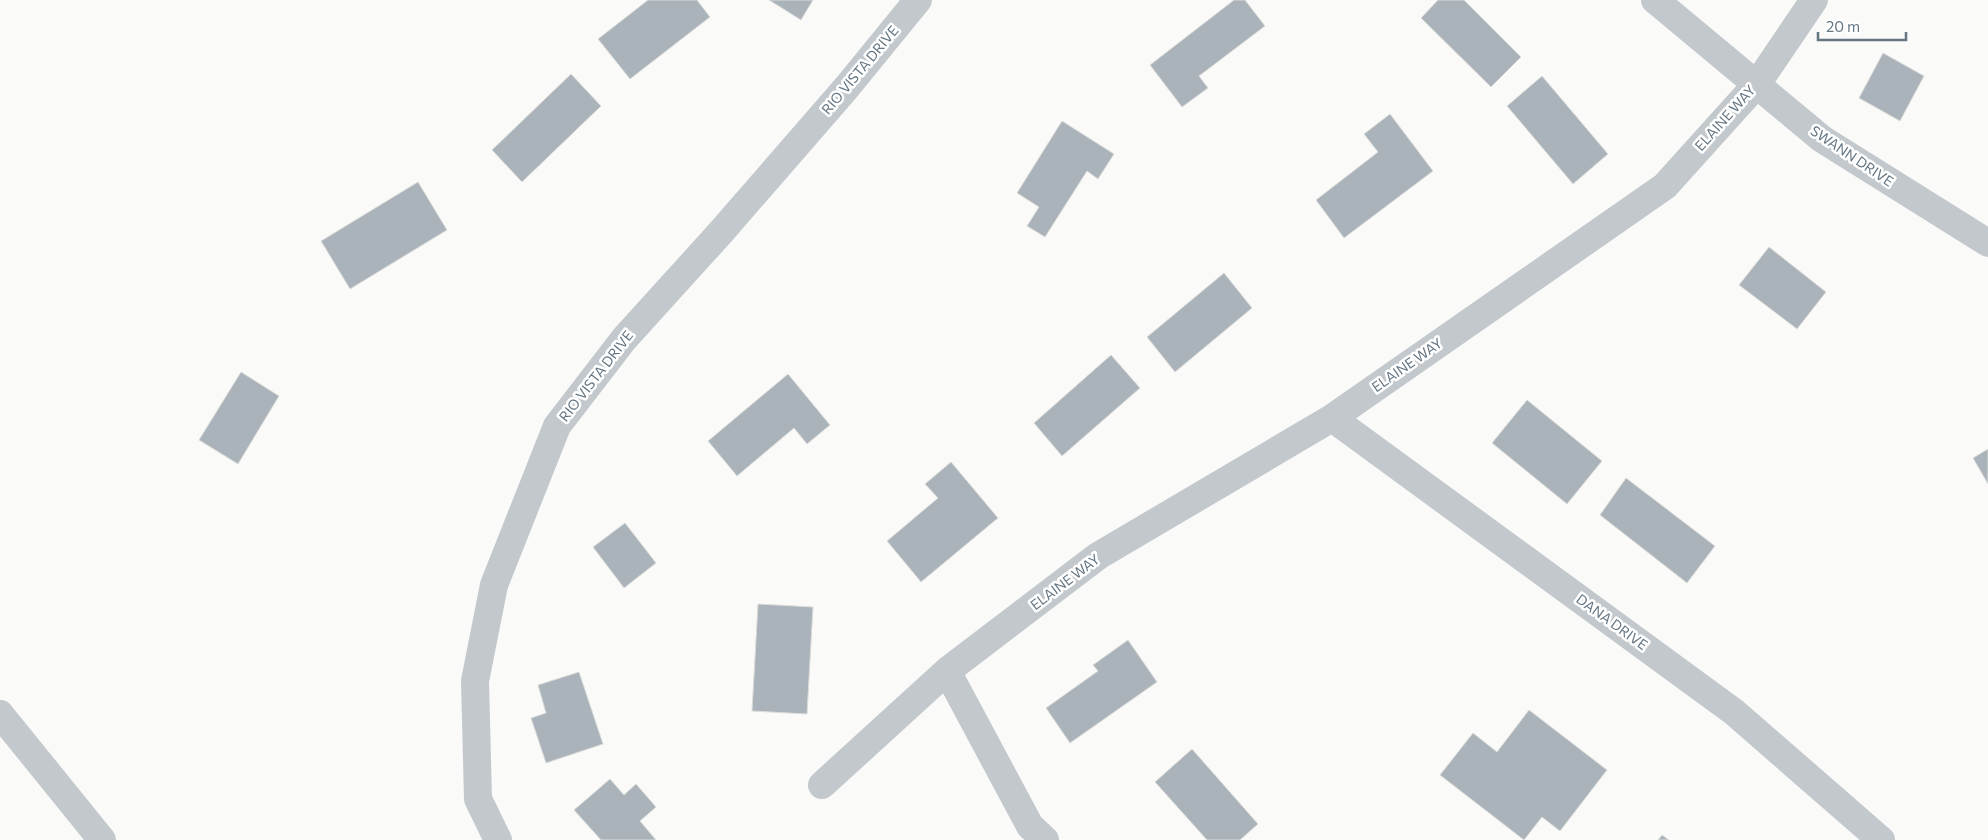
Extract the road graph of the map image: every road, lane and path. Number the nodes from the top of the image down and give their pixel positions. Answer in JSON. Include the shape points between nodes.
{"nodes":[{"id":1,"x":918,"y":0,"type":"edge"},
{"id":2,"x":1655,"y":0,"type":"edge"},
{"id":3,"x":1814,"y":0,"type":"edge"},
{"id":4,"x":1756,"y":84,"type":"junction"},
{"id":5,"x":1988,"y":243,"type":"edge"},
{"id":6,"x":1332,"y":418,"type":"junction"},
{"id":7,"x":947,"y":672,"type":"junction"},
{"id":8,"x":0,"y":714,"type":"edge"},
{"id":9,"x":822,"y":785,"type":"dead end"},
{"id":10,"x":102,"y":840,"type":"edge"},
{"id":11,"x":498,"y":840,"type":"edge"},
{"id":12,"x":1045,"y":840,"type":"edge"},
{"id":13,"x":1881,"y":840,"type":"edge"}],
"edges":[{"from":1,"to":11,"type":"street","name":"RIO VISTA DRIVE","via":[[727,225],[624,339],[557,426],[494,585],[474,681],[478,799]]},
{"from":2,"to":4,"type":"street","name":"SWANN DRIVE"},
{"from":3,"to":4,"type":"street","name":"ELAINE WAY"},
{"from":4,"to":5,"type":"street","name":"SWANN DRIVE","via":[[1822,139]]},
{"from":4,"to":6,"type":"street","name":"ELAINE WAY","via":[[1665,186]]},
{"from":6,"to":7,"type":"street","name":"ELAINE WAY","via":[[1098,556]]},
{"from":6,"to":13,"type":"street","name":"DANA DRIVE","via":[[1734,712]]},
{"from":7,"to":9,"type":"street","name":"ELAINE WAY"},
{"from":7,"to":12,"type":"street","via":[[1030,826]]},
{"from":8,"to":10,"type":"street"}]}
